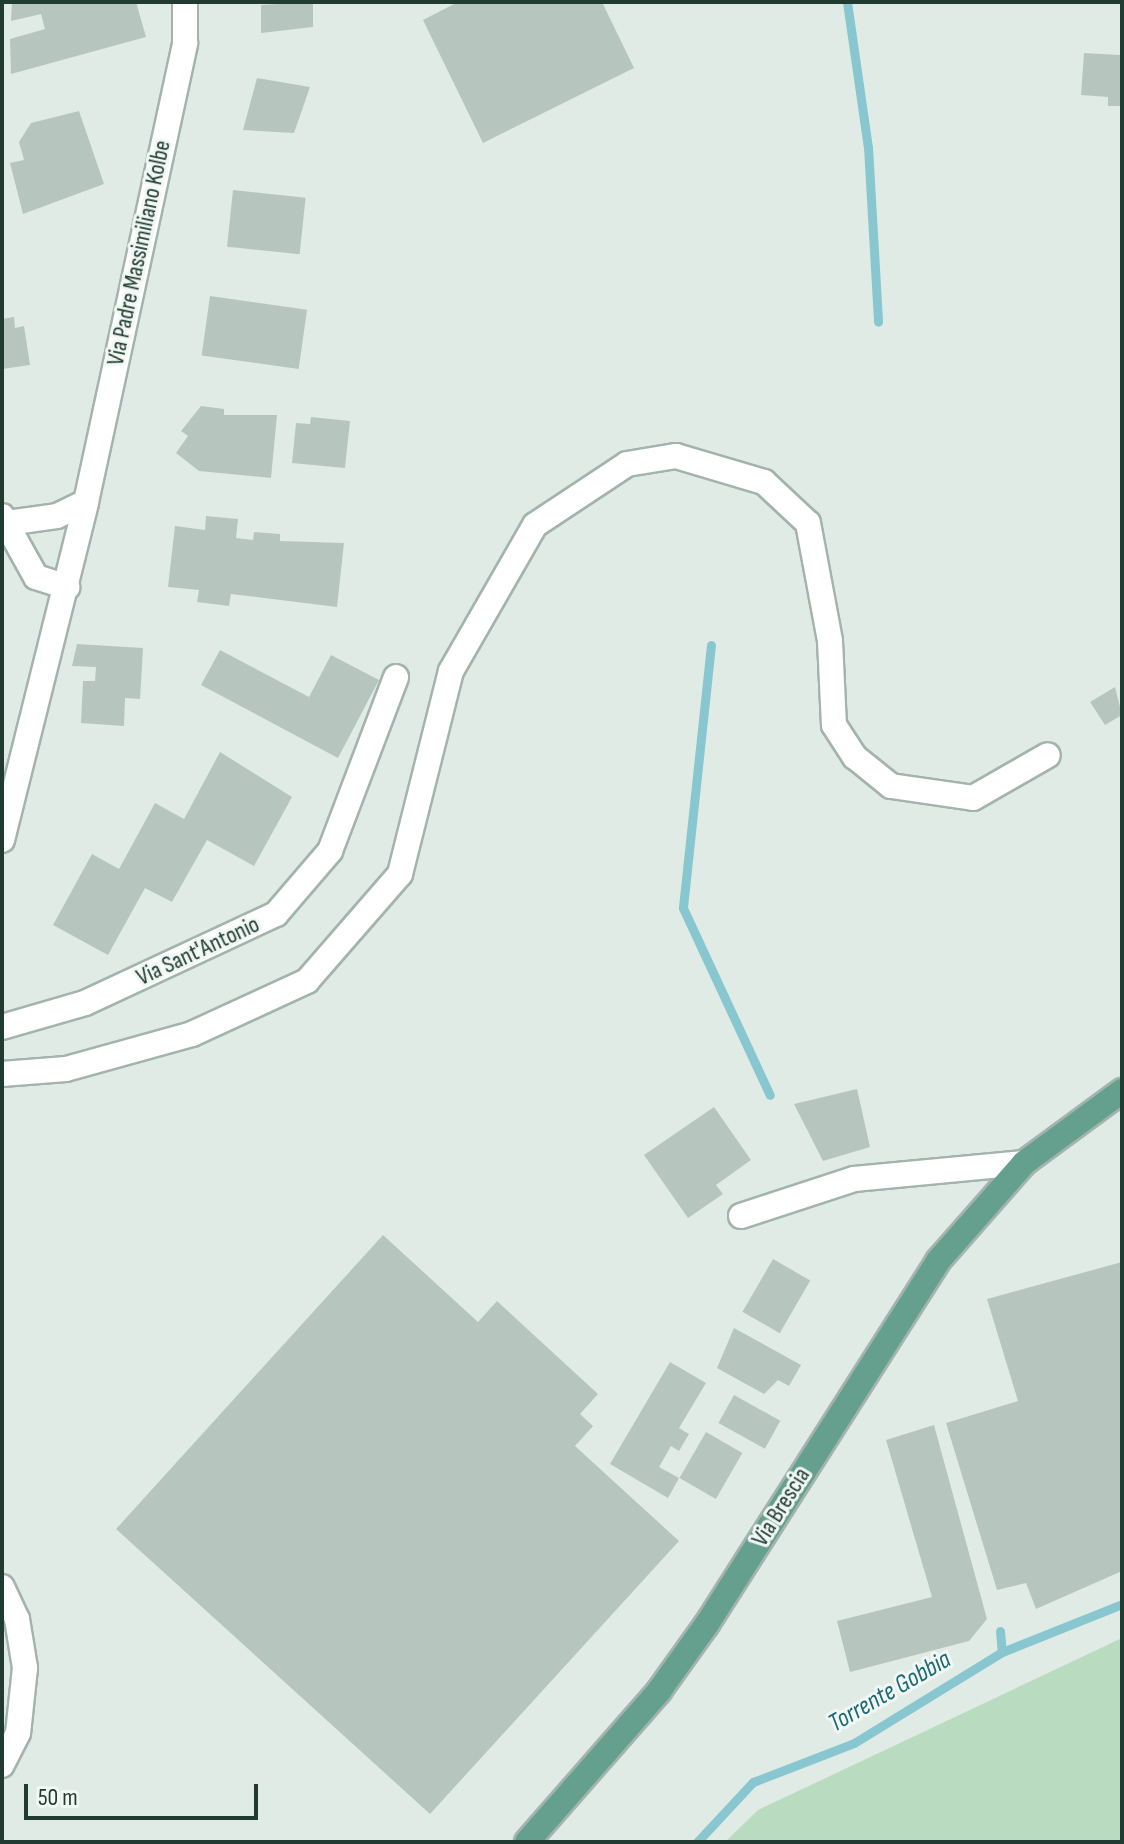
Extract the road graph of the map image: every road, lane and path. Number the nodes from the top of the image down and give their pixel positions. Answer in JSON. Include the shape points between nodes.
{"nodes":[{"id":1,"x":185,"y":2,"type":"edge"},
{"id":2,"x":86,"y":502,"type":"junction"},
{"id":3,"x":4,"y":520,"type":"edge"},
{"id":4,"x":67,"y":587,"type":"junction"},
{"id":5,"x":396,"y":677,"type":"dead end"},
{"id":6,"x":1048,"y":755,"type":"dead end"},
{"id":7,"x":2,"y":840,"type":"edge"},
{"id":8,"x":2,"y":1027,"type":"edge"},
{"id":9,"x":2,"y":1074,"type":"edge"},
{"id":10,"x":1122,"y":1091,"type":"edge"},
{"id":11,"x":1024,"y":1163,"type":"junction"},
{"id":12,"x":741,"y":1216,"type":"dead end"},
{"id":13,"x":2,"y":1587,"type":"edge"},
{"id":14,"x":2,"y":1765,"type":"edge"},
{"id":15,"x":527,"y":1842,"type":"edge"}],
"edges":[{"from":1,"to":2,"type":"street","name":"Via Padre Massimiliano Kolbe","via":[[185,43]]},
{"from":2,"to":3,"type":"street","via":[[57,516]]},
{"from":2,"to":4,"type":"street"},
{"from":3,"to":4,"type":"street","via":[[36,577]]},
{"from":4,"to":7,"type":"street"},
{"from":5,"to":8,"type":"street","name":"Via Sant'Antonio","via":[[330,851],[276,914],[85,1003]]},
{"from":6,"to":9,"type":"street","via":[[973,798],[891,786],[855,757],[834,725],[830,641],[808,523],[764,482],[676,456],[627,464],[535,525],[451,671],[400,874],[307,981],[192,1034],[66,1069]]},
{"from":10,"to":11,"type":"main road","name":"Via Brescia"},
{"from":11,"to":12,"type":"street","via":[[854,1179]]},
{"from":11,"to":15,"type":"main road","name":"Via Brescia","via":[[938,1261],[659,1691]]},
{"from":13,"to":14,"type":"street","via":[[17,1619],[25,1668],[18,1733]]}]}
